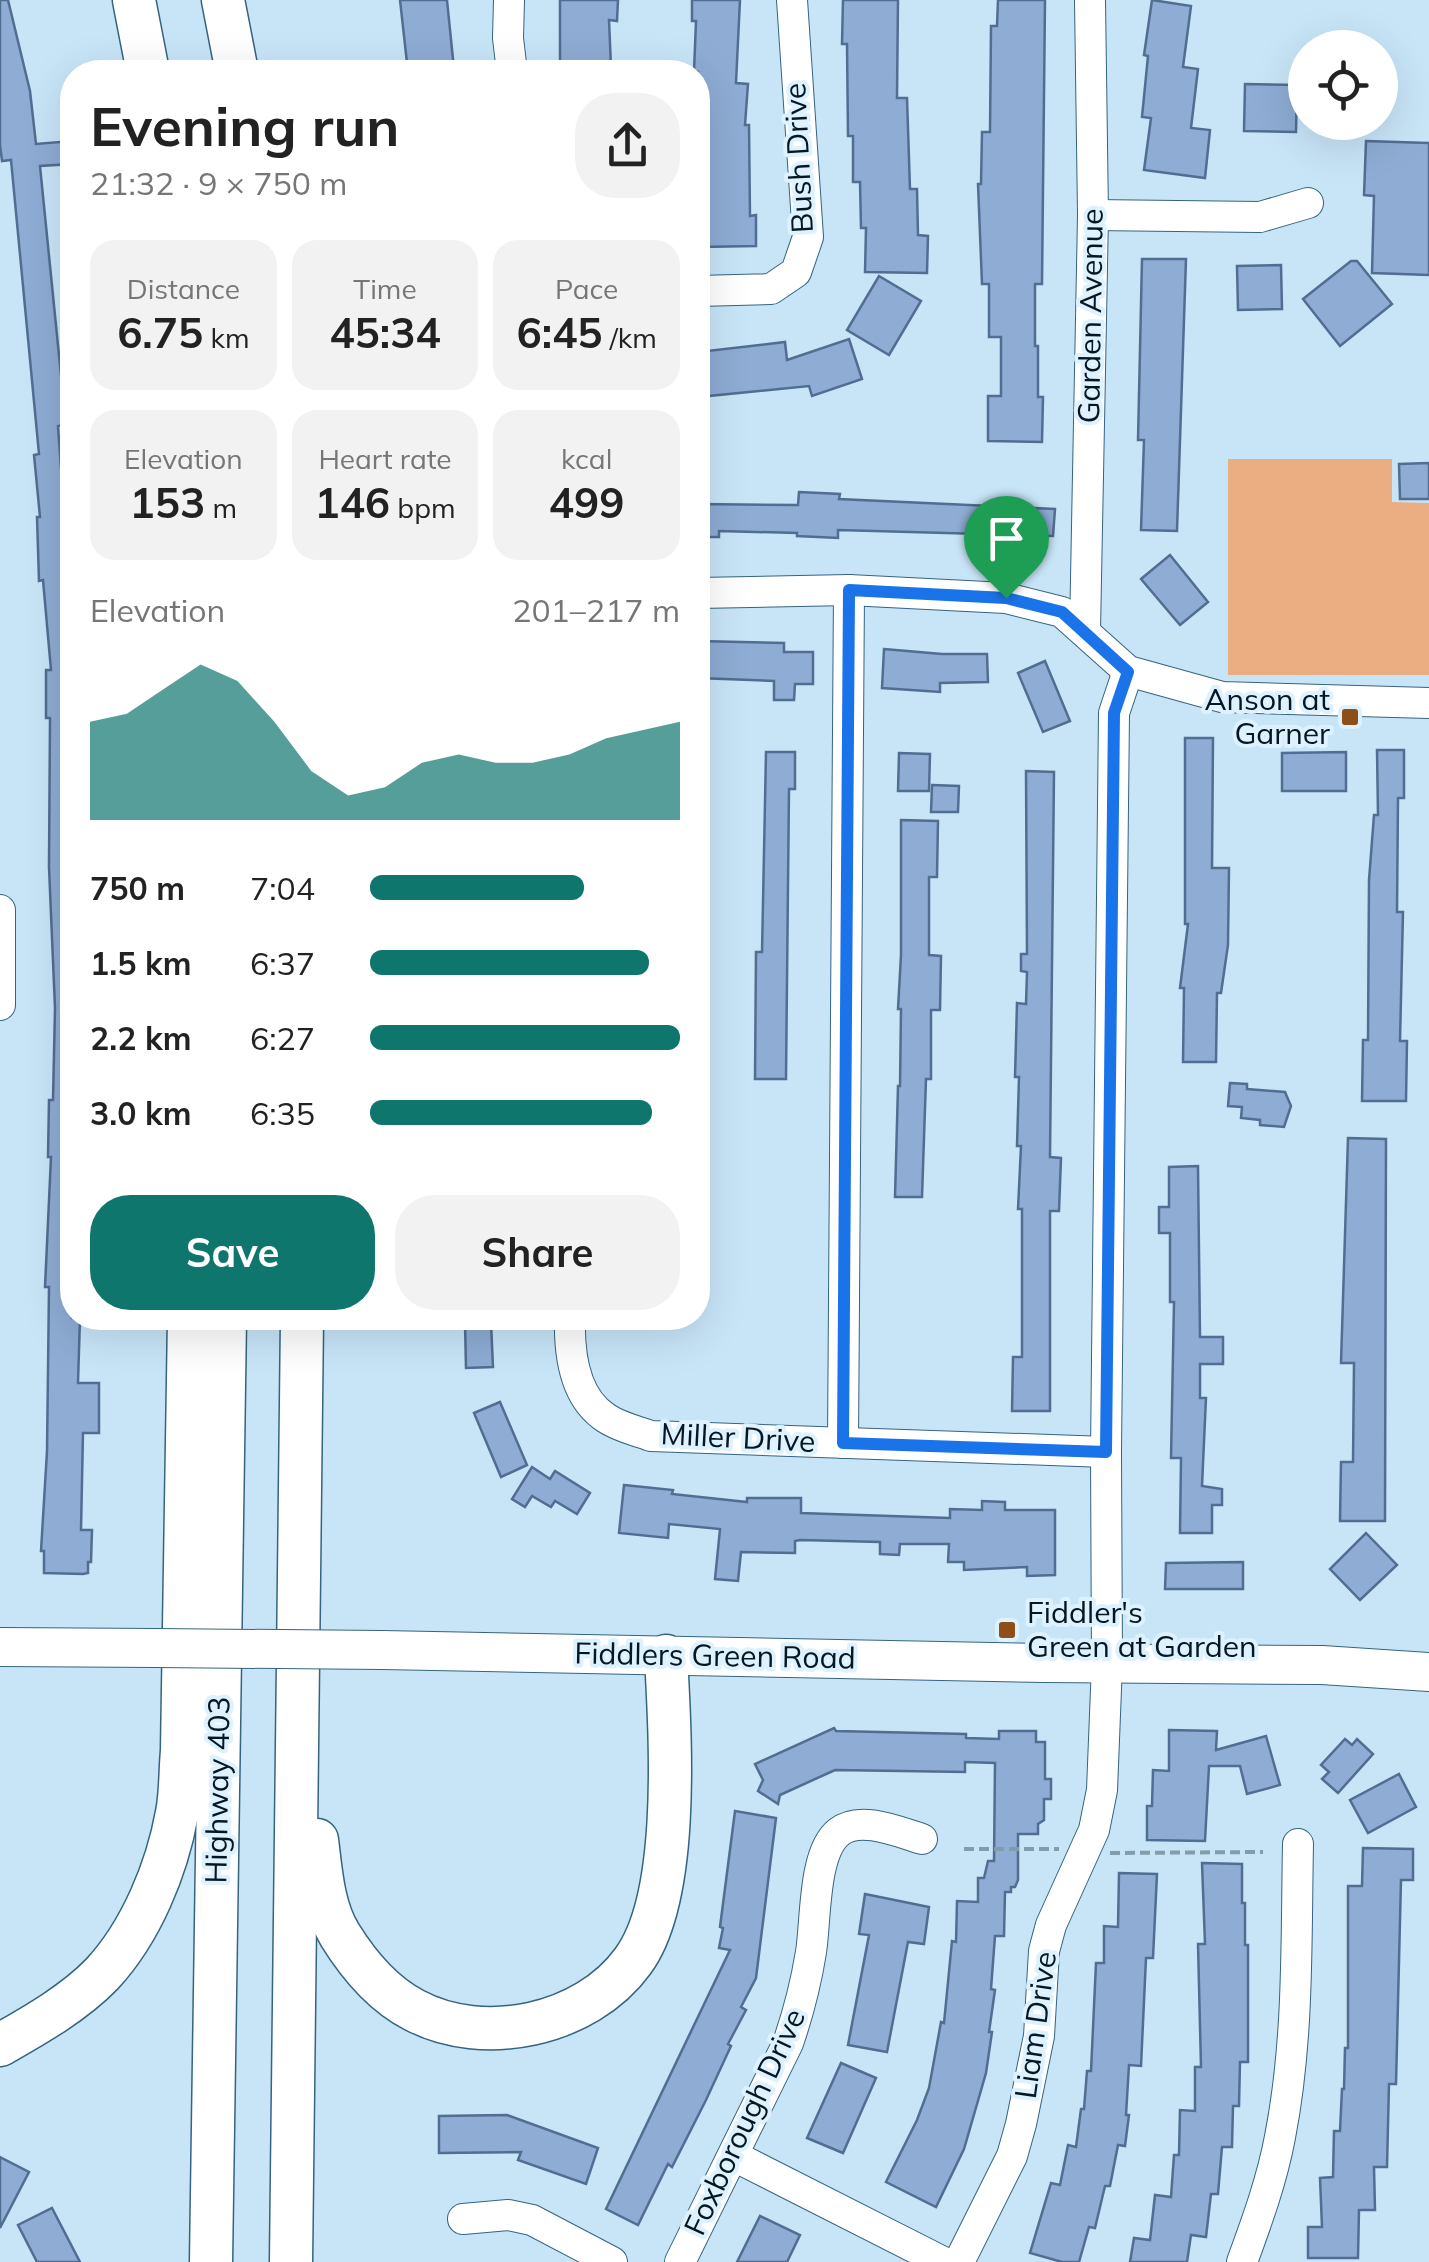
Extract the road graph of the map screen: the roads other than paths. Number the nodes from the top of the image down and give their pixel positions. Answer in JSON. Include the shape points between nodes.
{"nodes":[{"id":1,"x":134,"y":0,"type":"edge"},
{"id":2,"x":223,"y":0,"type":"edge"},
{"id":3,"x":509,"y":0,"type":"edge"},
{"id":4,"x":792,"y":0,"type":"edge"},
{"id":5,"x":1090,"y":0,"type":"edge"},
{"id":6,"x":146,"y":60,"type":"edge"},
{"id":7,"x":236,"y":60,"type":"edge"},
{"id":8,"x":511,"y":60,"type":"edge"},
{"id":9,"x":1308,"y":202,"type":"dead end"},
{"id":10,"x":1094,"y":215,"type":"junction"},
{"id":11,"x":710,"y":291,"type":"edge"},
{"id":12,"x":849,"y":590,"type":"junction"},
{"id":13,"x":710,"y":593,"type":"edge"},
{"id":14,"x":1085,"y":631,"type":"junction"},
{"id":15,"x":1128,"y":672,"type":"junction"},
{"id":16,"x":1429,"y":703,"type":"edge"},
{"id":17,"x":0,"y":910,"type":"edge"},
{"id":18,"x":0,"y":1005,"type":"edge"},
{"id":19,"x":189,"y":1330,"type":"edge"},
{"id":20,"x":226,"y":1330,"type":"edge"},
{"id":21,"x":302,"y":1330,"type":"edge"},
{"id":22,"x":570,"y":1330,"type":"edge"},
{"id":23,"x":843,"y":1443,"type":"junction"},
{"id":24,"x":1106,"y":1452,"type":"junction"},
{"id":25,"x":0,"y":1647,"type":"edge"},
{"id":26,"x":666,"y":1656,"type":"junction"},
{"id":27,"x":1107,"y":1664,"type":"junction"},
{"id":28,"x":1429,"y":1672,"type":"edge"},
{"id":29,"x":298,"y":1698,"type":"junction"},
{"id":30,"x":922,"y":1839,"type":"dead end"},
{"id":31,"x":1298,"y":1844,"type":"dead end"},
{"id":32,"x":0,"y":2045,"type":"edge"},
{"id":33,"x":734,"y":2156,"type":"junction"},
{"id":34,"x":463,"y":2218,"type":"dead end"},
{"id":35,"x":211,"y":2262,"type":"edge"},
{"id":36,"x":290,"y":2262,"type":"edge"},
{"id":37,"x":612,"y":2262,"type":"edge"},
{"id":38,"x":680,"y":2262,"type":"edge"},
{"id":39,"x":943,"y":2262,"type":"edge"},
{"id":40,"x":959,"y":2262,"type":"edge"},
{"id":41,"x":1242,"y":2262,"type":"edge"}],
"edges":[{"from":1,"to":6,"type":"highway"},
{"from":2,"to":7,"type":"highway"},
{"from":3,"to":8,"type":"street"},
{"from":4,"to":11,"type":"street","name":"Bush Drive","via":[[808,237],[796,272],[771,289]]},
{"from":5,"to":10,"type":"street","name":"Garden Avenue"},
{"from":9,"to":10,"type":"street","via":[[1260,218]]},
{"from":10,"to":14,"type":"street","name":"Garden Avenue"},
{"from":12,"to":13,"type":"street"},
{"from":12,"to":14,"type":"street","via":[[1006,598],[1062,612]]},
{"from":12,"to":23,"type":"street"},
{"from":14,"to":15,"type":"street"},
{"from":15,"to":16,"type":"street","via":[[1222,697]]},
{"from":15,"to":24,"type":"street","via":[[1114,713]]},
{"from":17,"to":18,"type":"street"},
{"from":19,"to":32,"type":"highway","via":[[177,1813],[135,1930],[101,1975]]},
{"from":20,"to":35,"type":"highway","name":"Highway 403"},
{"from":21,"to":29,"type":"highway"},
{"from":22,"to":23,"type":"street","name":"Miller Drive","via":[[570,1354],[589,1404],[609,1420],[651,1436]]},
{"from":23,"to":24,"type":"street","name":"Miller Drive"},
{"from":24,"to":27,"type":"street"},
{"from":25,"to":26,"type":"main road","name":"Fiddlers Green Road","bridge":true},
{"from":26,"to":27,"type":"main road","name":"Fiddlers Green Road"},
{"from":26,"to":29,"type":"highway","via":[[664,1876],[646,1938],[609,1986],[577,2009],[529,2026],[443,2023],[412,2010],[384,1990],[339,1933],[324,1895]]},
{"from":27,"to":28,"type":"main road","name":"Fiddlers Green Road"},
{"from":27,"to":40,"type":"street","name":"Liam Drive","via":[[1100,1812],[1044,1950],[1039,2036],[1016,2140]]},
{"from":29,"to":36,"type":"highway"},
{"from":30,"to":33,"type":"street","name":"Foxborough Drive","via":[[853,1826],[831,1841],[821,1867],[800,2009]]},
{"from":31,"to":41,"type":"street","via":[[1288,2086],[1274,2166]]},
{"from":33,"to":38,"type":"street","name":"Foxborough Drive"},
{"from":33,"to":39,"type":"street"},
{"from":34,"to":37,"type":"street","via":[[508,2214],[532,2220]]}]}
